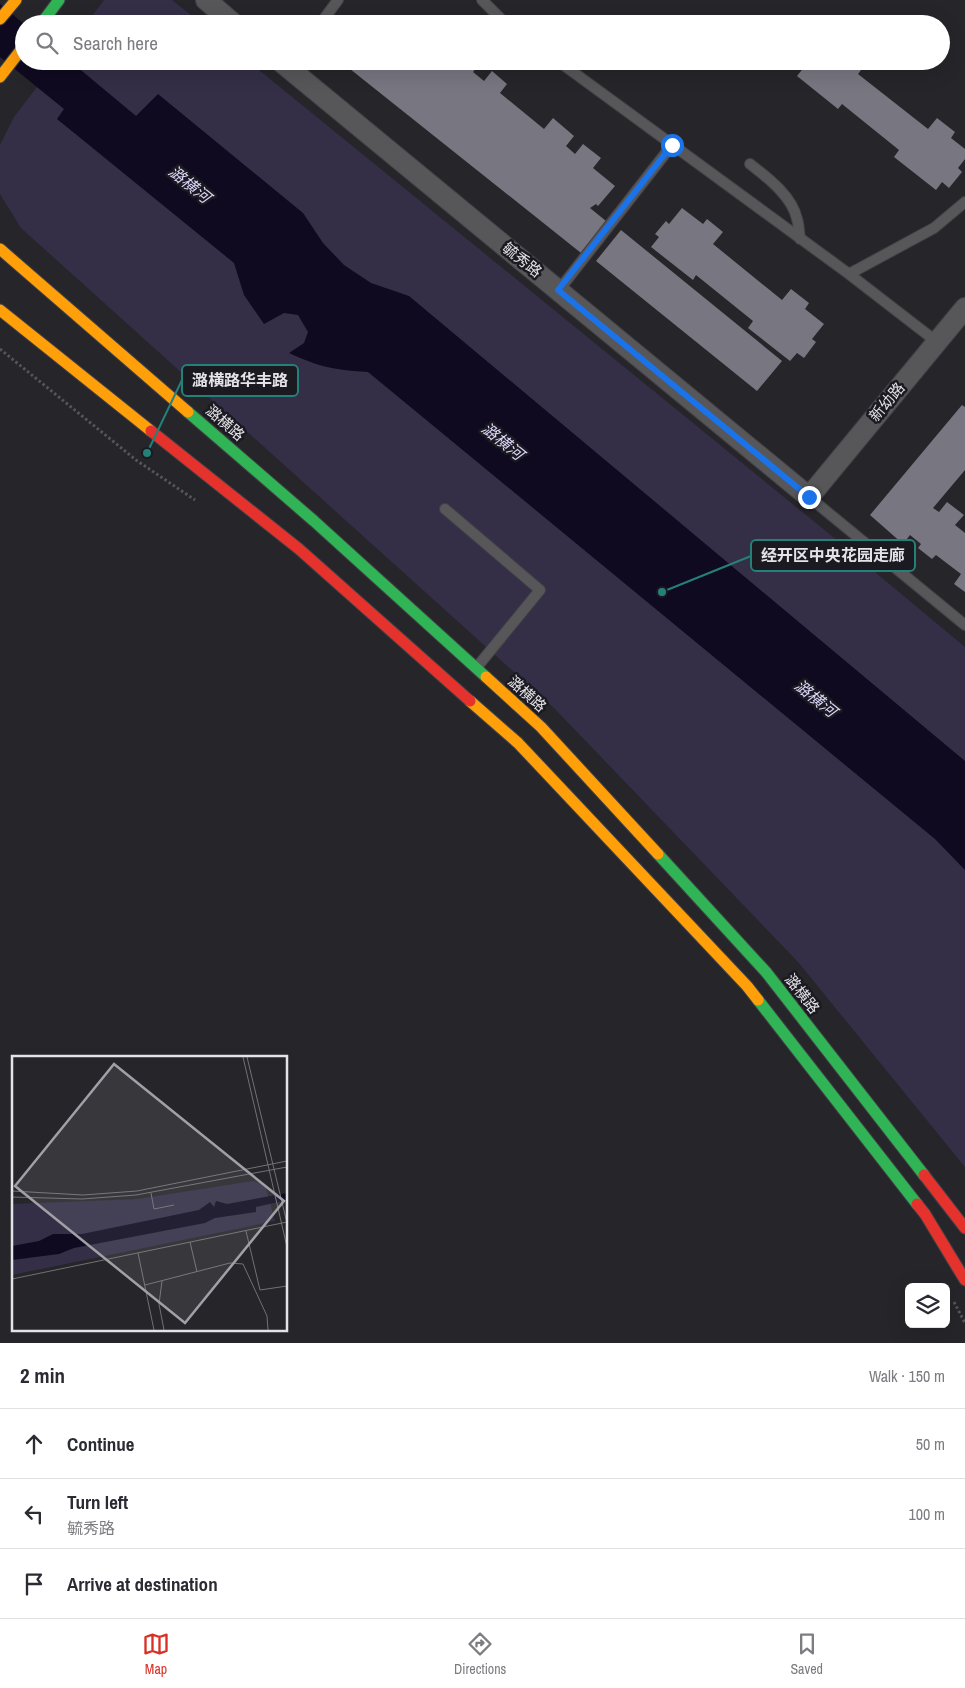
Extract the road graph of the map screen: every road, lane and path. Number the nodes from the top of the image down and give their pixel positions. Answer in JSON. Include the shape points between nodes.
{"nodes":[{"id":1,"x":16,"y":0,"type":"edge"},
{"id":2,"x":59,"y":0,"type":"edge"},
{"id":3,"x":206,"y":0,"type":"edge"},
{"id":4,"x":338,"y":0,"type":"edge"},
{"id":5,"x":482,"y":0,"type":"edge"},
{"id":6,"x":47,"y":15,"type":"edge"},
{"id":7,"x":224,"y":15,"type":"edge"},
{"id":8,"x":327,"y":15,"type":"edge"},
{"id":9,"x":497,"y":15,"type":"edge"},
{"id":10,"x":0,"y":19,"type":"edge"},
{"id":11,"x":15,"y":58,"type":"edge"},
{"id":12,"x":294,"y":70,"type":"edge"},
{"id":13,"x":570,"y":70,"type":"edge"},
{"id":14,"x":0,"y":77,"type":"edge"},
{"id":15,"x":672,"y":145,"type":"junction"},
{"id":16,"x":750,"y":164,"type":"dead end"},
{"id":17,"x":965,"y":202,"type":"edge"},
{"id":18,"x":800,"y":238,"type":"junction"},
{"id":19,"x":0,"y":248,"type":"edge"},
{"id":20,"x":849,"y":274,"type":"junction"},
{"id":21,"x":558,"y":290,"type":"junction"},
{"id":22,"x":965,"y":308,"type":"edge"},
{"id":23,"x":0,"y":310,"type":"edge"},
{"id":24,"x":937,"y":342,"type":"junction"},
{"id":25,"x":0,"y":349,"type":"edge"},
{"id":26,"x":809,"y":497,"type":"junction"},
{"id":27,"x":198,"y":502,"type":"dead end"},
{"id":28,"x":445,"y":509,"type":"dead end"},
{"id":29,"x":965,"y":625,"type":"edge"},
{"id":30,"x":476,"y":668,"type":"junction"},
{"id":31,"x":965,"y":1228,"type":"edge"},
{"id":32,"x":965,"y":1280,"type":"edge"},
{"id":33,"x":951,"y":1297,"type":"dead end"},
{"id":34,"x":965,"y":1323,"type":"edge"}],
"edges":[{"from":1,"to":10,"type":"main road"},
{"from":2,"to":6,"type":"main road"},
{"from":3,"to":7,"type":"street"},
{"from":4,"to":8,"type":"lane"},
{"from":5,"to":9,"type":"lane"},
{"from":11,"to":14,"type":"main road"},
{"from":12,"to":21,"type":"street","name":"毓秀路"},
{"from":13,"to":15,"type":"lane"},
{"from":15,"to":18,"type":"lane"},
{"from":15,"to":21,"type":"lane"},
{"from":16,"to":18,"type":"lane","via":[[785,195],[797,217]]},
{"from":17,"to":20,"type":"lane","via":[[934,228]]},
{"from":18,"to":20,"type":"lane"},
{"from":19,"to":30,"type":"main road","name":"潞横路","via":[[314,521]]},
{"from":20,"to":24,"type":"lane"},
{"from":21,"to":26,"type":"street","name":"毓秀路"},
{"from":22,"to":24,"type":"street","name":"新幼路"},
{"from":23,"to":32,"type":"main road","via":[[299,549],[518,742],[747,986],[925,1214]]},
{"from":24,"to":26,"type":"street","name":"新幼路"},
{"from":25,"to":27,"type":"path","via":[[136,460]]},
{"from":26,"to":29,"type":"lane"},
{"from":28,"to":30,"type":"lane","via":[[540,590]]},
{"from":30,"to":31,"type":"main road","name":"潞横路","via":[[541,727],[766,972]]},
{"from":33,"to":34,"type":"path"}]}
